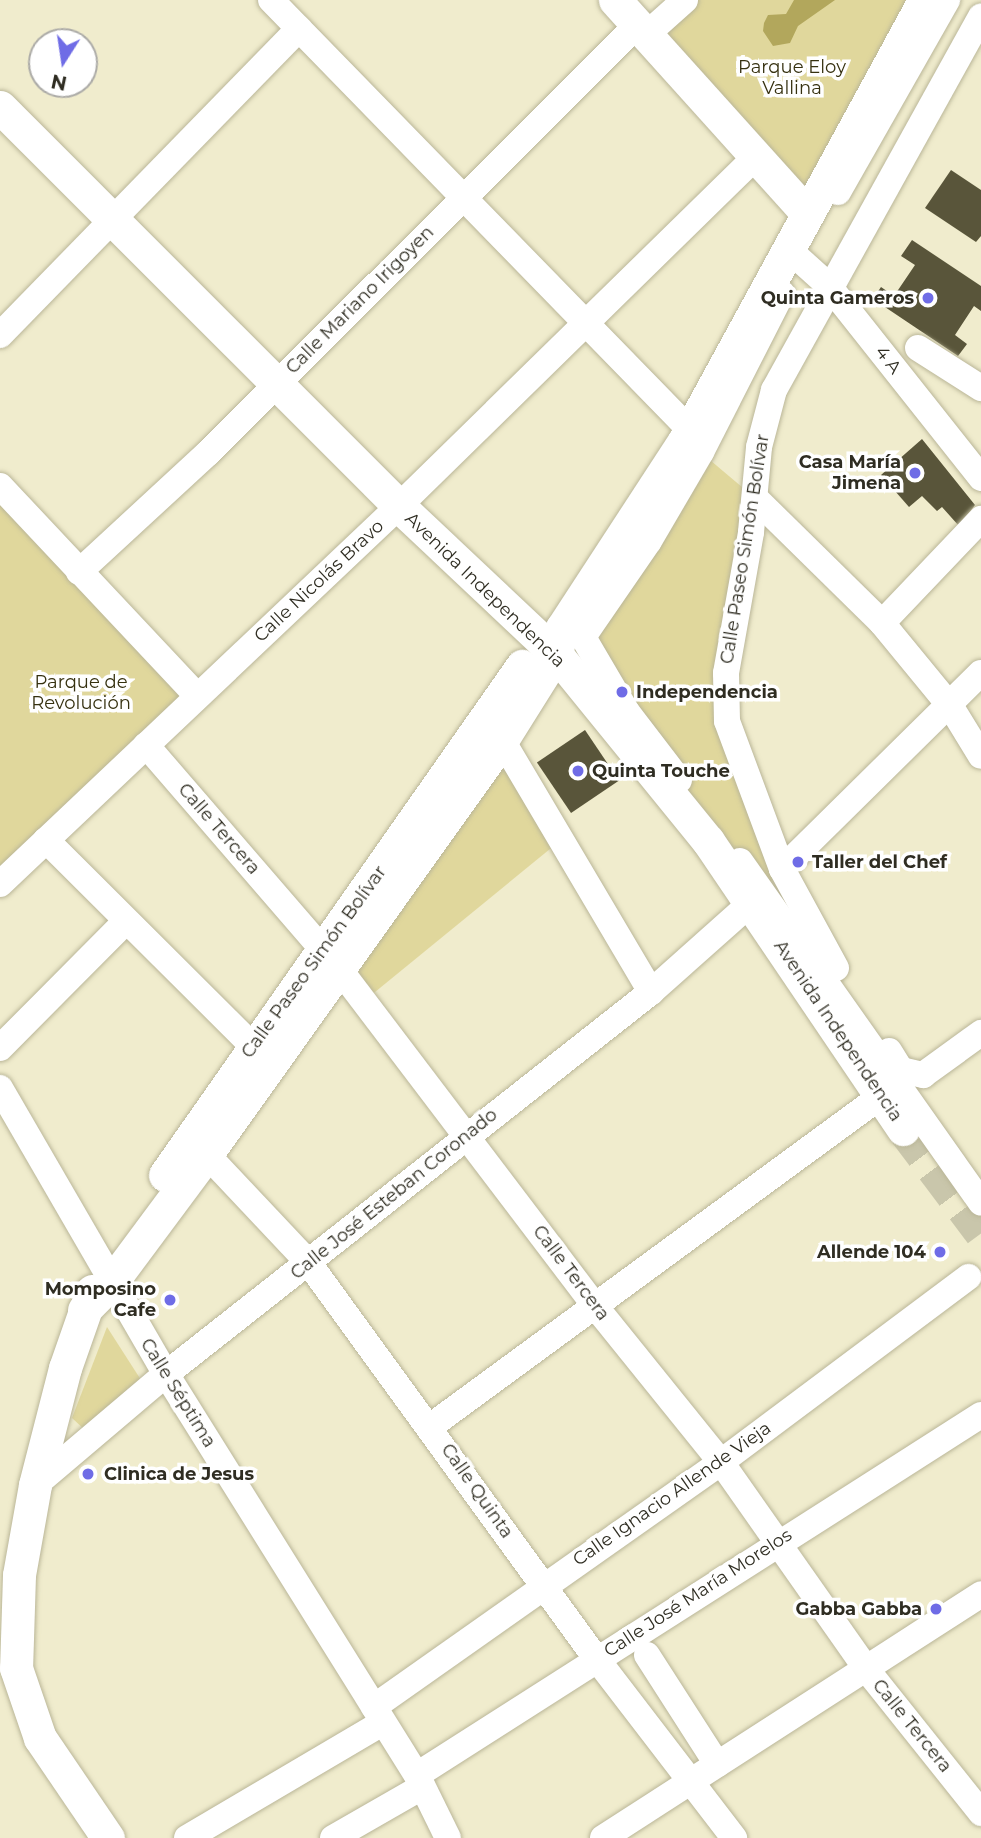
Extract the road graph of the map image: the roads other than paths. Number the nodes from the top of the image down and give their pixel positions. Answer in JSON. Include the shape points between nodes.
{"nodes":[{"id":1,"x":271,"y":0,"type":"edge"},
{"id":2,"x":615,"y":0,"type":"edge"},
{"id":3,"x":685,"y":0,"type":"edge"},
{"id":4,"x":924,"y":0,"type":"edge"},
{"id":5,"x":947,"y":0,"type":"edge"},
{"id":6,"x":981,"y":16,"type":"edge"},
{"id":7,"x":299,"y":29,"type":"junction"},
{"id":8,"x":643,"y":29,"type":"junction"},
{"id":9,"x":0,"y":107,"type":"edge"},
{"id":10,"x":756,"y":157,"type":"junction"},
{"id":11,"x":462,"y":197,"type":"junction"},
{"id":12,"x":807,"y":213,"type":"junction"},
{"id":13,"x":113,"y":222,"type":"junction"},
{"id":14,"x":794,"y":254,"type":"junction"},
{"id":15,"x":829,"y":286,"type":"junction"},
{"id":16,"x":587,"y":324,"type":"junction"},
{"id":17,"x":0,"y":335,"type":"edge"},
{"id":18,"x":918,"y":348,"type":"dead end"},
{"id":19,"x":277,"y":384,"type":"junction"},
{"id":20,"x":981,"y":388,"type":"edge"},
{"id":21,"x":690,"y":430,"type":"junction"},
{"id":22,"x":981,"y":478,"type":"edge"},
{"id":23,"x":0,"y":486,"type":"edge"},
{"id":24,"x":755,"y":498,"type":"junction"},
{"id":25,"x":399,"y":506,"type":"junction"},
{"id":26,"x":981,"y":519,"type":"edge"},
{"id":27,"x":79,"y":572,"type":"junction"},
{"id":28,"x":882,"y":623,"type":"junction"},
{"id":29,"x":552,"y":640,"type":"junction"},
{"id":30,"x":981,"y":673,"type":"edge"},
{"id":31,"x":197,"y":696,"type":"junction"},
{"id":32,"x":947,"y":703,"type":"junction"},
{"id":33,"x":502,"y":740,"type":"junction"},
{"id":34,"x":146,"y":745,"type":"junction"},
{"id":35,"x":981,"y":755,"type":"edge"},
{"id":36,"x":46,"y":841,"type":"junction"},
{"id":37,"x":782,"y":869,"type":"junction"},
{"id":38,"x":0,"y":884,"type":"edge"},
{"id":39,"x":752,"y":902,"type":"junction"},
{"id":40,"x":126,"y":921,"type":"junction"},
{"id":41,"x":332,"y":960,"type":"junction"},
{"id":42,"x":651,"y":992,"type":"junction"},
{"id":43,"x":981,"y":1033,"type":"edge"},
{"id":44,"x":0,"y":1048,"type":"edge"},
{"id":45,"x":262,"y":1055,"type":"junction"},
{"id":46,"x":0,"y":1088,"type":"edge"},
{"id":47,"x":881,"y":1096,"type":"junction"},
{"id":48,"x":903,"y":1129,"type":"tunnel mouth"},
{"id":49,"x":468,"y":1134,"type":"junction"},
{"id":50,"x":199,"y":1146,"type":"junction"},
{"id":51,"x":981,"y":1203,"type":"edge"},
{"id":52,"x":308,"y":1262,"type":"junction"},
{"id":53,"x":107,"y":1275,"type":"junction"},
{"id":54,"x":968,"y":1277,"type":"dead end"},
{"id":55,"x":595,"y":1306,"type":"junction"},
{"id":56,"x":166,"y":1374,"type":"junction"},
{"id":57,"x":981,"y":1415,"type":"edge"},
{"id":58,"x":431,"y":1426,"type":"junction"},
{"id":59,"x":721,"y":1462,"type":"junction"},
{"id":60,"x":35,"y":1485,"type":"junction"},
{"id":61,"x":779,"y":1541,"type":"junction"},
{"id":62,"x":9,"y":1574,"type":"edge"},
{"id":63,"x":543,"y":1584,"type":"junction"},
{"id":64,"x":981,"y":1594,"type":"edge"},
{"id":65,"x":647,"y":1655,"type":"dead end"},
{"id":66,"x":596,"y":1658,"type":"junction"},
{"id":67,"x":867,"y":1670,"type":"junction"},
{"id":68,"x":378,"y":1715,"type":"junction"},
{"id":69,"x":717,"y":1764,"type":"junction"},
{"id":70,"x":420,"y":1781,"type":"junction"},
{"id":71,"x":690,"y":1781,"type":"junction"},
{"id":72,"x":981,"y":1813,"type":"edge"},
{"id":73,"x":441,"y":1836,"type":"edge"},
{"id":74,"x":108,"y":1838,"type":"edge"},
{"id":75,"x":187,"y":1838,"type":"edge"},
{"id":76,"x":332,"y":1838,"type":"edge"},
{"id":77,"x":603,"y":1838,"type":"edge"},
{"id":78,"x":734,"y":1838,"type":"edge"}],
"edges":[{"from":1,"to":7,"type":"street"},
{"from":2,"to":8,"type":"main road"},
{"from":3,"to":8,"type":"street","name":"Calle Mariano Irigoyen"},
{"from":4,"to":12,"type":"main road","name":"Calle Paseo Simón Bolívar"},
{"from":5,"to":14,"type":"street"},
{"from":6,"to":15,"type":"street","name":"Calle Paseo Simón Bolívar"},
{"from":7,"to":11,"type":"street"},
{"from":7,"to":13,"type":"street"},
{"from":8,"to":10,"type":"main road"},
{"from":8,"to":11,"type":"street","name":"Calle Mariano Irigoyen"},
{"from":9,"to":13,"type":"main road","name":"Avenida Independencia"},
{"from":10,"to":12,"type":"main road"},
{"from":10,"to":16,"type":"street","name":"Calle Nicolás Bravo"},
{"from":11,"to":16,"type":"street"},
{"from":11,"to":19,"type":"street","name":"Calle Mariano Irigoyen"},
{"from":12,"to":14,"type":"main road","name":"Calle Paseo Simón Bolívar"},
{"from":13,"to":17,"type":"street"},
{"from":13,"to":19,"type":"main road","name":"Avenida Independencia"},
{"from":14,"to":15,"type":"street","name":"4 A"},
{"from":14,"to":21,"type":"main road","name":"Calle Paseo Simón Bolívar"},
{"from":14,"to":51,"type":"street","via":[[701,452],[649,541],[583,637],[627,712],[762,891]]},
{"from":15,"to":22,"type":"street","name":"4 A"},
{"from":15,"to":24,"type":"street","name":"Calle Paseo Simón Bolívar","via":[[774,390],[759,447]]},
{"from":16,"to":21,"type":"street"},
{"from":16,"to":25,"type":"street","name":"Calle Nicolás Bravo"},
{"from":18,"to":20,"type":"street"},
{"from":19,"to":25,"type":"main road","name":"Avenida Independencia"},
{"from":19,"to":27,"type":"street","name":"Calle Mariano Irigoyen"},
{"from":21,"to":29,"type":"main road","name":"Calle Paseo Simón Bolívar"},
{"from":23,"to":27,"type":"street"},
{"from":24,"to":28,"type":"street"},
{"from":24,"to":37,"type":"street","name":"Calle Paseo Simón Bolívar","via":[[725,703],[727,722]]},
{"from":25,"to":29,"type":"main road","name":"Avenida Independencia"},
{"from":25,"to":31,"type":"street","name":"Calle Nicolás Bravo"},
{"from":26,"to":28,"type":"street"},
{"from":27,"to":31,"type":"street"},
{"from":28,"to":32,"type":"street"},
{"from":29,"to":33,"type":"main road","name":"Calle Paseo Simón Bolívar"},
{"from":29,"to":39,"type":"main road","name":"Avenida Independencia"},
{"from":29,"to":41,"type":"main road","name":"Calle Paseo Simón Bolívar"},
{"from":30,"to":32,"type":"street"},
{"from":31,"to":34,"type":"street","name":"Calle Nicolás Bravo"},
{"from":32,"to":35,"type":"street"},
{"from":32,"to":37,"type":"street"},
{"from":33,"to":41,"type":"main road","name":"Calle Paseo Simón Bolívar"},
{"from":33,"to":42,"type":"street"},
{"from":34,"to":36,"type":"street","name":"Calle Nicolás Bravo"},
{"from":34,"to":41,"type":"street","name":"Calle Tercera"},
{"from":36,"to":38,"type":"street","name":"Calle Nicolás Bravo"},
{"from":36,"to":40,"type":"street"},
{"from":37,"to":43,"type":"street","name":"Calle Paseo Simón Bolívar","via":[[823,947],[901,1070],[923,1075]]},
{"from":39,"to":42,"type":"street","name":"Calle José Esteban Coronado"},
{"from":39,"to":47,"type":"main road","name":"Avenida Independencia"},
{"from":40,"to":44,"type":"street"},
{"from":40,"to":45,"type":"street"},
{"from":41,"to":45,"type":"main road","name":"Calle Paseo Simón Bolívar"},
{"from":41,"to":49,"type":"street","name":"Calle Tercera"},
{"from":42,"to":49,"type":"street","name":"Calle José Esteban Coronado"},
{"from":45,"to":50,"type":"main road","name":"Calle Paseo Simón Bolívar"},
{"from":46,"to":53,"type":"street","name":"Calle Séptima"},
{"from":47,"to":48,"type":"main road","name":"Avenida Independencia"},
{"from":47,"to":55,"type":"street"},
{"from":49,"to":52,"type":"street","name":"Calle José Esteban Coronado"},
{"from":49,"to":55,"type":"street","name":"Calle Tercera"},
{"from":50,"to":52,"type":"street","name":"Calle Quinta"},
{"from":50,"to":53,"type":"main road","name":"Calle Paseo Simón Bolívar"},
{"from":52,"to":56,"type":"street","name":"Calle José Esteban Coronado"},
{"from":52,"to":58,"type":"street","name":"Calle Quinta"},
{"from":53,"to":56,"type":"street","name":"Calle Séptima"},
{"from":53,"to":60,"type":"main road","name":"Calle Paseo Simón Bolívar","via":[[84,1310]]},
{"from":54,"to":59,"type":"street","name":"Calle Ignacio Allende Vieja"},
{"from":55,"to":58,"type":"street"},
{"from":55,"to":59,"type":"street","name":"Calle Tercera"},
{"from":56,"to":60,"type":"street","name":"Calle José Esteban Coronado"},
{"from":56,"to":68,"type":"street","name":"Calle Séptima"},
{"from":57,"to":61,"type":"street","name":"Calle José María Morelos"},
{"from":58,"to":63,"type":"street","name":"Calle Quinta"},
{"from":59,"to":61,"type":"street","name":"Calle Tercera"},
{"from":59,"to":63,"type":"street","name":"Calle Ignacio Allende Vieja"},
{"from":60,"to":62,"type":"main road","name":"Calle Paseo Simón Bolívar"},
{"from":61,"to":66,"type":"street","name":"Calle José María Morelos"},
{"from":61,"to":67,"type":"street","name":"Calle Tercera"},
{"from":62,"to":74,"type":"main road","name":"Calle Paseo Simón Bolívar","via":[[16,1668],[24,1703],[40,1738]]},
{"from":63,"to":66,"type":"street","name":"Calle Quinta"},
{"from":63,"to":68,"type":"street","name":"Calle Ignacio Allende Vieja"},
{"from":64,"to":67,"type":"street"},
{"from":65,"to":69,"type":"street"},
{"from":66,"to":70,"type":"street","name":"Calle José María Morelos"},
{"from":66,"to":71,"type":"street","name":"Calle Quinta"},
{"from":67,"to":69,"type":"street"},
{"from":67,"to":72,"type":"street","name":"Calle Tercera"},
{"from":68,"to":70,"type":"street","name":"Calle Séptima"},
{"from":68,"to":75,"type":"street","name":"Calle Ignacio Allende Vieja"},
{"from":69,"to":71,"type":"street"},
{"from":70,"to":73,"type":"street","name":"Calle Séptima"},
{"from":70,"to":76,"type":"street","name":"Calle José María Morelos"},
{"from":71,"to":77,"type":"street"},
{"from":71,"to":78,"type":"street","name":"Calle Quinta"}]}
